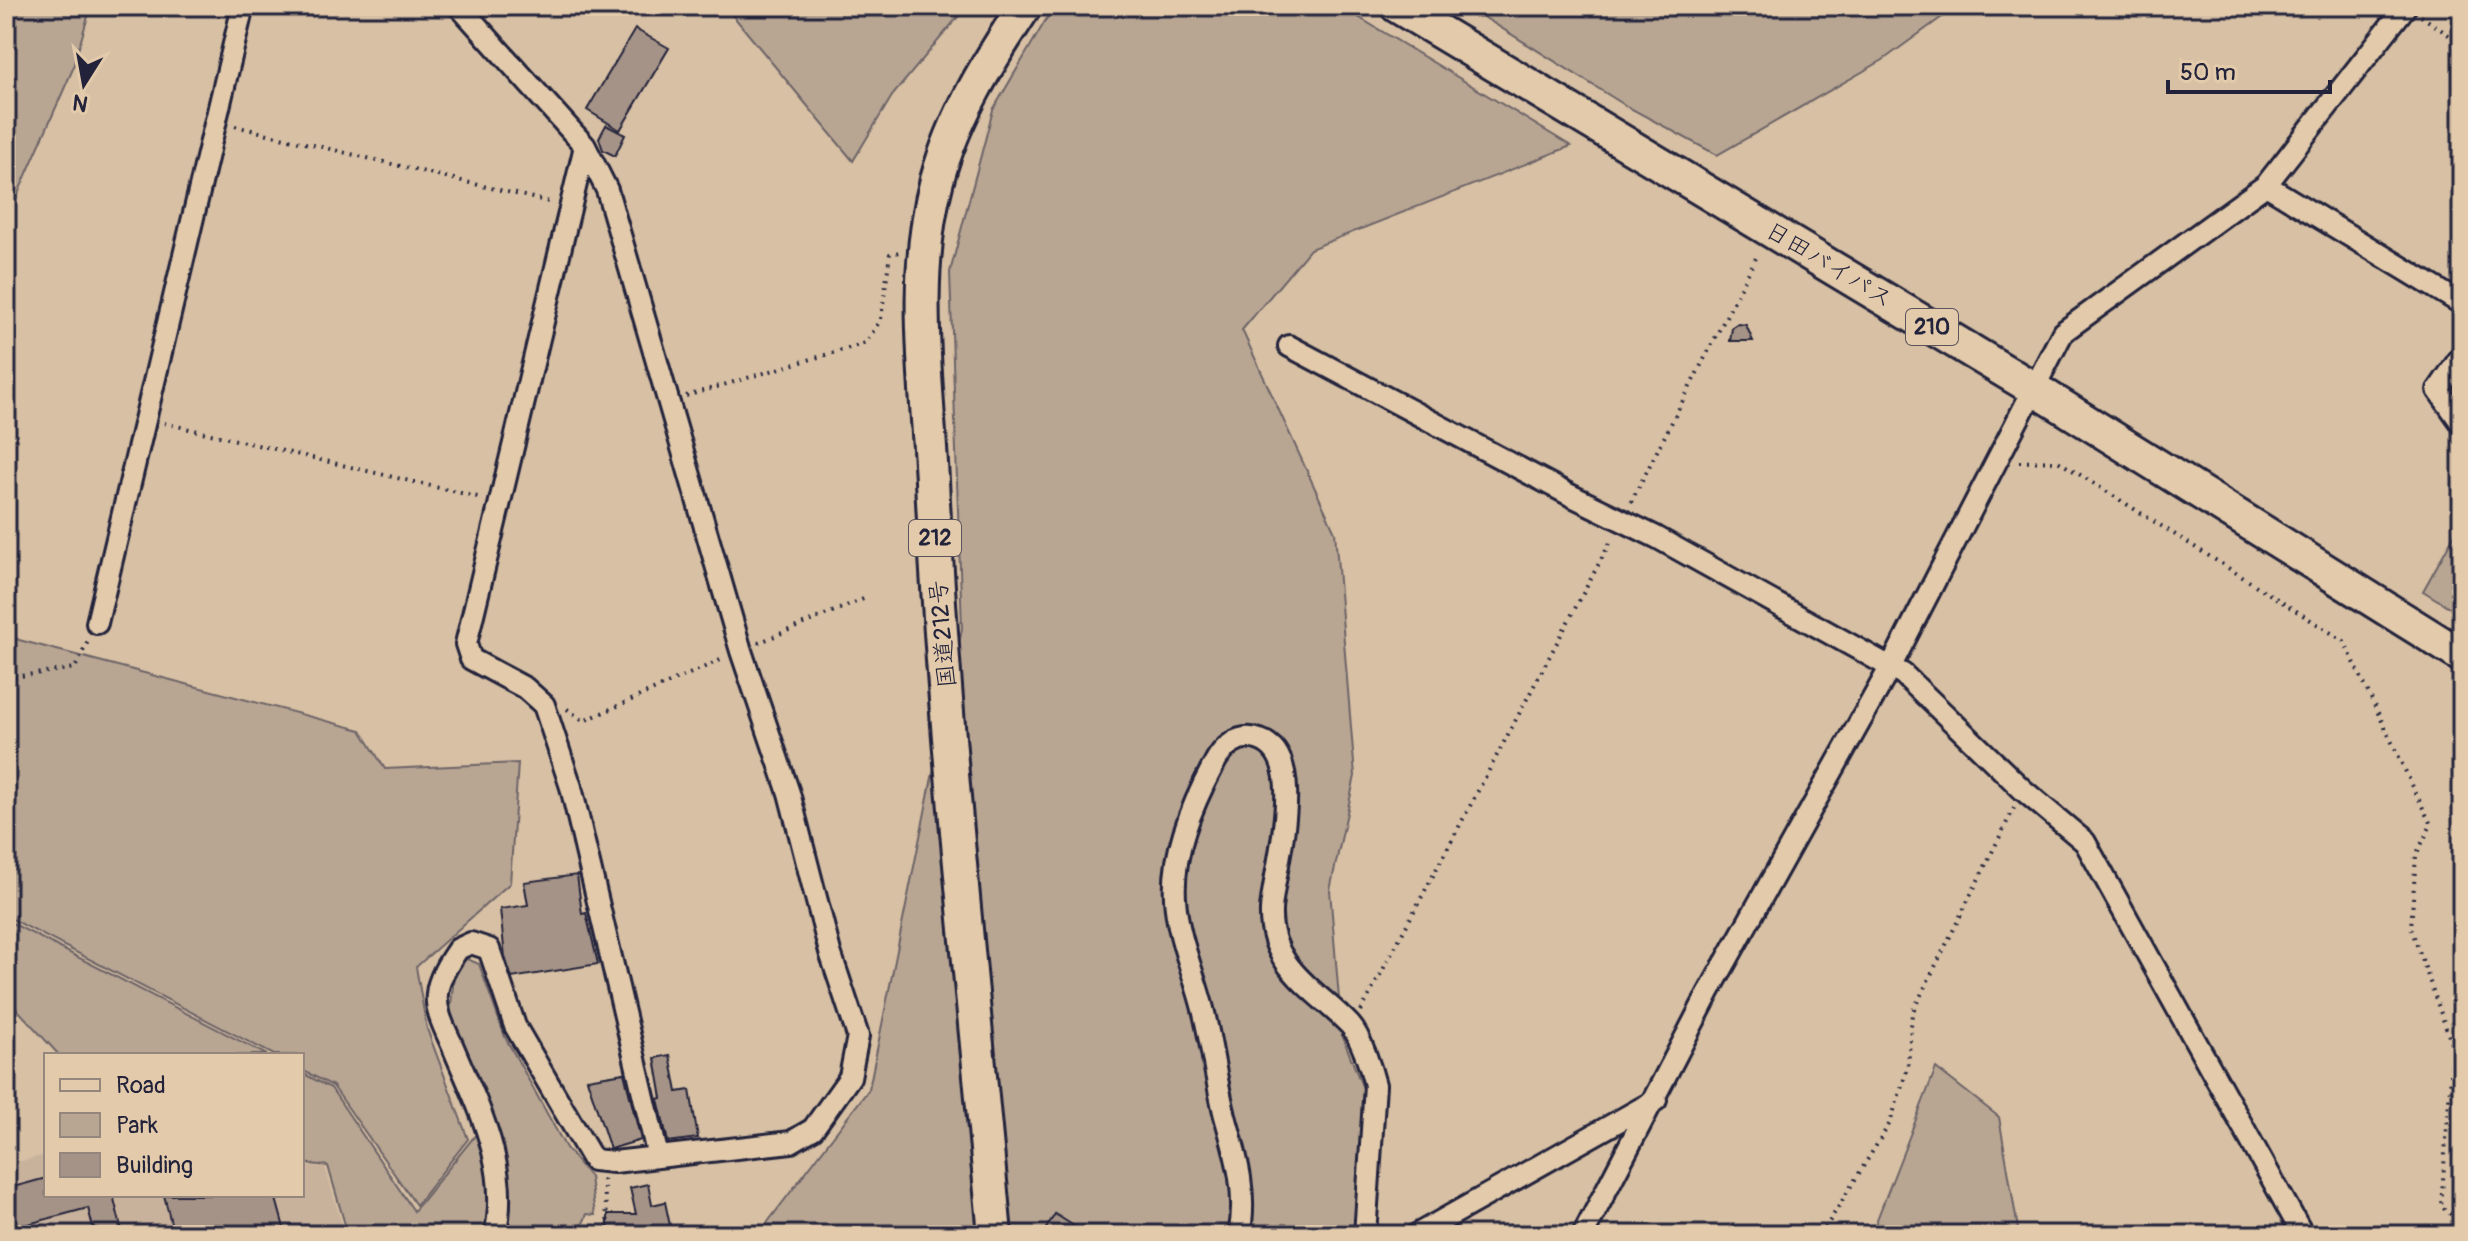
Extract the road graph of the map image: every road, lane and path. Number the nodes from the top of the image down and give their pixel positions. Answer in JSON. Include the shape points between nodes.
{"nodes":[{"id":1,"x":243,"y":6,"type":"edge"},
{"id":2,"x":459,"y":6,"type":"edge"},
{"id":3,"x":1025,"y":6,"type":"edge"},
{"id":4,"x":1397,"y":6,"type":"edge"},
{"id":5,"x":2412,"y":10,"type":"edge"},
{"id":6,"x":2462,"y":44,"type":"edge"},
{"id":7,"x":216,"y":121,"type":"junction"},
{"id":8,"x":585,"y":146,"type":"junction"},
{"id":9,"x":2266,"y":185,"type":"junction"},
{"id":10,"x":571,"y":207,"type":"junction"},
{"id":11,"x":1770,"y":230,"type":"junction"},
{"id":12,"x":902,"y":251,"type":"dead end"},
{"id":13,"x":2462,"y":304,"type":"edge"},
{"id":14,"x":1289,"y":346,"type":"dead end"},
{"id":15,"x":2462,"y":355,"type":"edge"},
{"id":16,"x":2036,"y":390,"type":"junction"},
{"id":17,"x":668,"y":401,"type":"junction"},
{"id":18,"x":145,"y":419,"type":"junction"},
{"id":19,"x":2462,"y":424,"type":"edge"},
{"id":20,"x":1997,"y":462,"type":"junction"},
{"id":21,"x":500,"y":502,"type":"junction"},
{"id":22,"x":1621,"y":522,"type":"junction"},
{"id":23,"x":868,"y":597,"type":"dead end"},
{"id":24,"x":97,"y":623,"type":"joint"},
{"id":25,"x":741,"y":651,"type":"junction"},
{"id":26,"x":2462,"y":656,"type":"edge"},
{"id":27,"x":1891,"y":666,"type":"junction"},
{"id":28,"x":6,"y":678,"type":"edge"},
{"id":29,"x":566,"y":709,"type":"dead end"},
{"id":30,"x":2023,"y":790,"type":"junction"},
{"id":31,"x":1353,"y":1028,"type":"junction"},
{"id":32,"x":1656,"y":1100,"type":"junction"},
{"id":33,"x":658,"y":1157,"type":"junction"},
{"id":34,"x":593,"y":1160,"type":"junction"},
{"id":35,"x":2462,"y":1224,"type":"edge"},
{"id":36,"x":495,"y":1235,"type":"edge"},
{"id":37,"x":609,"y":1235,"type":"edge"},
{"id":38,"x":995,"y":1235,"type":"edge"},
{"id":39,"x":1239,"y":1235,"type":"edge"},
{"id":40,"x":1365,"y":1235,"type":"edge"},
{"id":41,"x":1416,"y":1235,"type":"edge"},
{"id":42,"x":1583,"y":1235,"type":"edge"},
{"id":43,"x":1821,"y":1235,"type":"edge"},
{"id":44,"x":2303,"y":1235,"type":"edge"}],
"edges":[{"from":1,"to":7,"type":"street"},
{"from":2,"to":8,"type":"street"},
{"from":3,"to":38,"type":"highway","name":"国道212号","number":"212","via":[[961,110],[937,179],[923,286],[935,551]]},
{"from":4,"to":11,"type":"highway","name":"日田バイパス","number":"210"},
{"from":5,"to":6,"type":"path"},
{"from":5,"to":9,"type":"street"},
{"from":7,"to":10,"type":"path"},
{"from":7,"to":18,"type":"street"},
{"from":8,"to":10,"type":"street"},
{"from":8,"to":17,"type":"street","via":[[607,190]]},
{"from":9,"to":13,"type":"street"},
{"from":9,"to":16,"type":"street","via":[[2063,332]]},
{"from":10,"to":21,"type":"street"},
{"from":11,"to":16,"type":"highway","name":"日田バイパス","number":"210"},
{"from":11,"to":22,"type":"path"},
{"from":12,"to":17,"type":"path","via":[[890,254],[881,319],[866,343]]},
{"from":14,"to":22,"type":"street"},
{"from":15,"to":19,"type":"street","via":[[2438,390]]},
{"from":16,"to":20,"type":"street"},
{"from":16,"to":26,"type":"highway","name":"日田バイパス","number":"210"},
{"from":17,"to":25,"type":"street"},
{"from":18,"to":21,"type":"path"},
{"from":18,"to":24,"type":"street"},
{"from":20,"to":27,"type":"street"},
{"from":20,"to":35,"type":"path","via":[[2058,461],[2344,641],[2431,825],[2416,855],[2411,928],[2453,1048],[2441,1206]]},
{"from":21,"to":33,"type":"street","via":[[466,644],[471,659],[525,688],[544,705],[571,787]]},
{"from":22,"to":27,"type":"street"},
{"from":22,"to":31,"type":"path"},
{"from":23,"to":25,"type":"path"},
{"from":24,"to":28,"type":"path","via":[[75,668]]},
{"from":25,"to":29,"type":"path","via":[[584,721]]},
{"from":25,"to":33,"type":"street","via":[[789,793],[858,1036],[855,1062],[813,1129],[791,1142]]},
{"from":27,"to":30,"type":"street"},
{"from":27,"to":32,"type":"street","via":[[1709,992]]},
{"from":30,"to":43,"type":"path","via":[[1912,1013],[1908,1067],[1890,1123]]},
{"from":30,"to":44,"type":"street","via":[[2085,842]]},
{"from":31,"to":39,"type":"street","via":[[1300,983],[1276,947],[1271,911],[1287,805],[1280,758],[1265,741],[1236,740],[1219,755],[1202,786],[1181,842],[1175,897],[1239,1160]]},
{"from":31,"to":40,"type":"street","via":[[1375,1085]]},
{"from":32,"to":41,"type":"street"},
{"from":32,"to":42,"type":"street"},
{"from":33,"to":34,"type":"street"},
{"from":34,"to":36,"type":"street","via":[[515,1026],[489,949],[471,943],[458,949],[437,993],[439,1014],[488,1131],[499,1177],[501,1210]]},
{"from":34,"to":37,"type":"path","via":[[605,1183]]}]}
